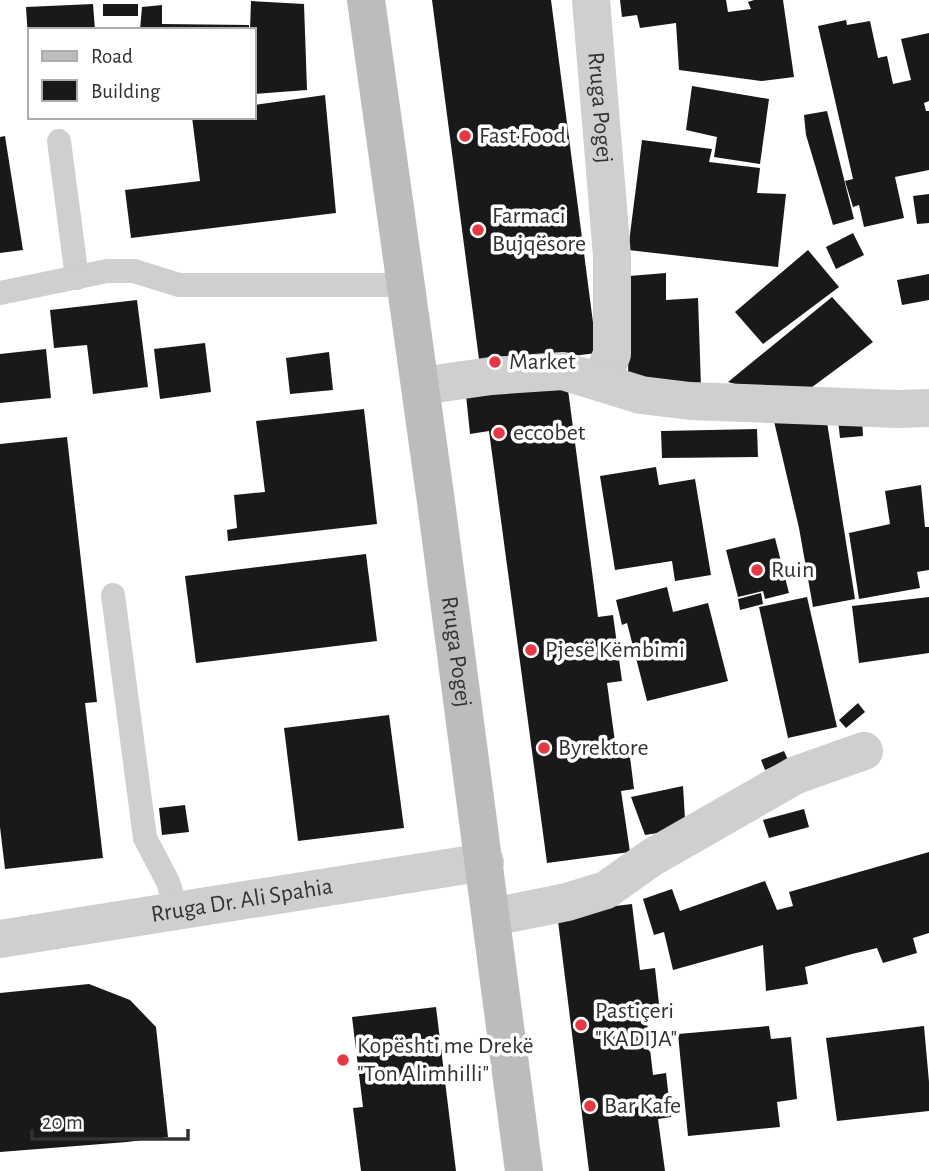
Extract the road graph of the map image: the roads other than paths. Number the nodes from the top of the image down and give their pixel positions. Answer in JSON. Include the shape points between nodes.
{"nodes":[{"id":1,"x":366,"y":0,"type":"edge"},
{"id":2,"x":591,"y":0,"type":"edge"},
{"id":3,"x":60,"y":142,"type":"dead end"},
{"id":4,"x":76,"y":278,"type":"junction"},
{"id":5,"x":407,"y":285,"type":"junction"},
{"id":6,"x":0,"y":293,"type":"edge"},
{"id":7,"x":601,"y":381,"type":"junction"},
{"id":8,"x":421,"y":386,"type":"junction"},
{"id":9,"x":929,"y":408,"type":"edge"},
{"id":10,"x":113,"y":595,"type":"dead end"},
{"id":11,"x":864,"y":751,"type":"dead end"},
{"id":12,"x":485,"y":862,"type":"junction"},
{"id":13,"x":177,"y":911,"type":"junction"},
{"id":14,"x":492,"y":917,"type":"junction"},
{"id":15,"x":0,"y":939,"type":"edge"},
{"id":16,"x":524,"y":1171,"type":"edge"}],
"edges":[{"from":1,"to":5,"type":"main road","name":"Rruga Pogej"},
{"from":2,"to":7,"type":"street","name":"Rruga Pogej","via":[[612,256],[612,354]]},
{"from":3,"to":4,"type":"lane"},
{"from":4,"to":5,"type":"lane","via":[[134,271],[179,285]]},
{"from":4,"to":6,"type":"lane"},
{"from":5,"to":8,"type":"main road","name":"Rruga Pogej"},
{"from":7,"to":8,"type":"street","via":[[563,371]]},
{"from":7,"to":9,"type":"street","via":[[641,395],[690,401]]},
{"from":8,"to":12,"type":"main road","name":"Rruga Pogej"},
{"from":10,"to":13,"type":"lane","via":[[145,838]]},
{"from":11,"to":14,"type":"street","via":[[796,775],[651,858],[606,890]]},
{"from":12,"to":13,"type":"street","name":"Rruga Dr. Ali Spahia"},
{"from":12,"to":14,"type":"main road","name":"Rruga Pogej"},
{"from":13,"to":15,"type":"street","name":"Rruga Dr. Ali Spahia"},
{"from":14,"to":16,"type":"main road","name":"Rruga Pogej"}]}
